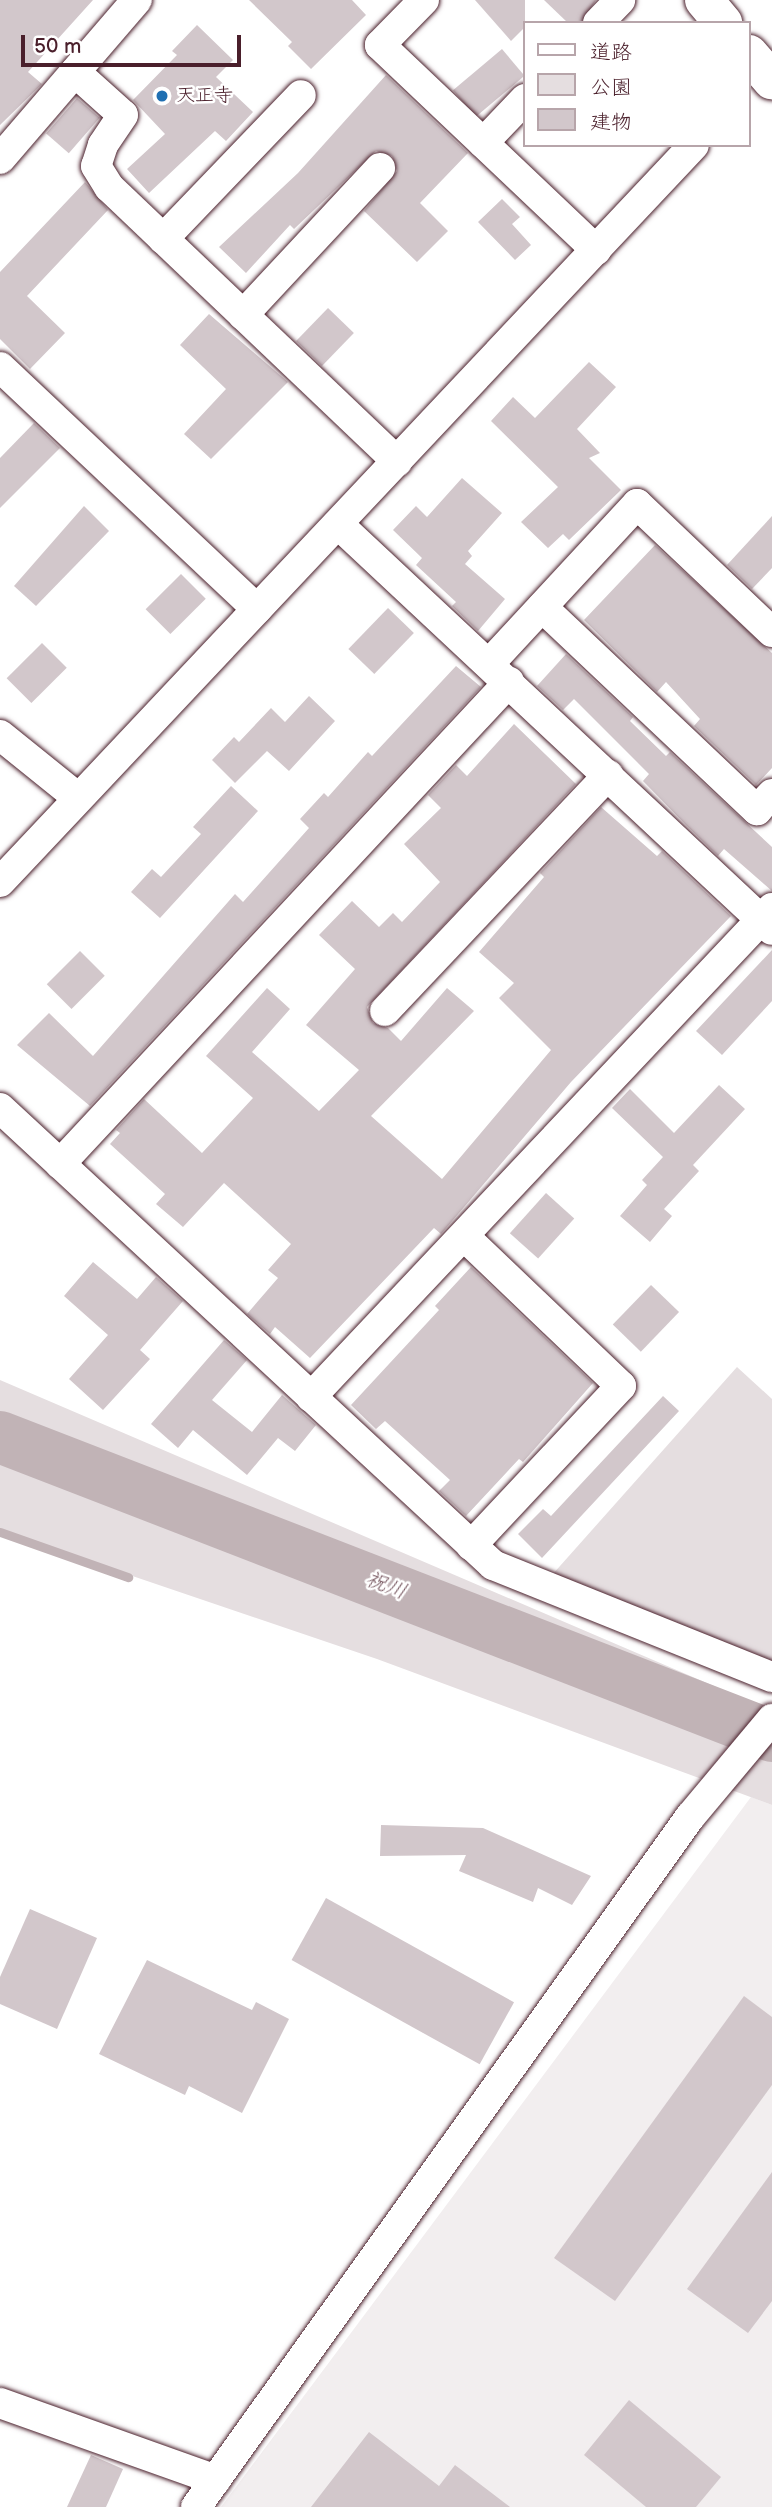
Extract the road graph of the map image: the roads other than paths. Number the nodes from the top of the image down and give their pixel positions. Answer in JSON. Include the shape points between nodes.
{"nodes":[{"id":1,"x":136,"y":0,"type":"edge"},
{"id":2,"x":424,"y":0,"type":"edge"},
{"id":3,"x":620,"y":0,"type":"edge"},
{"id":4,"x":704,"y":0,"type":"edge"},
{"id":5,"x":600,"y":21,"type":"edge"},
{"id":6,"x":721,"y":21,"type":"edge"},
{"id":7,"x":75,"y":72,"type":"junction"},
{"id":8,"x":300,"y":95,"type":"dead end"},
{"id":9,"x":524,"y":100,"type":"edge"},
{"id":10,"x":484,"y":143,"type":"junction"},
{"id":11,"x":692,"y":147,"type":"edge"},
{"id":12,"x":0,"y":159,"type":"edge"},
{"id":13,"x":380,"y":168,"type":"dead end"},
{"id":14,"x":163,"y":239,"type":"junction"},
{"id":15,"x":596,"y":250,"type":"junction"},
{"id":16,"x":243,"y":315,"type":"junction"},
{"id":17,"x":0,"y":367,"type":"edge"},
{"id":18,"x":397,"y":461,"type":"junction"},
{"id":19,"x":338,"y":524,"type":"junction"},
{"id":20,"x":542,"y":607,"type":"junction"},
{"id":21,"x":257,"y":608,"type":"junction"},
{"id":22,"x":766,"y":616,"type":"edge"},
{"id":23,"x":499,"y":673,"type":"junction"},
{"id":24,"x":0,"y":735,"type":"edge"},
{"id":25,"x":608,"y":775,"type":"junction"},
{"id":26,"x":772,"y":794,"type":"edge"},
{"id":27,"x":78,"y":799,"type":"junction"},
{"id":28,"x":0,"y":881,"type":"edge"},
{"id":29,"x":768,"y":919,"type":"edge"},
{"id":30,"x":385,"y":1011,"type":"dead end"},
{"id":31,"x":0,"y":1108,"type":"edge"},
{"id":32,"x":61,"y":1164,"type":"junction"},
{"id":33,"x":464,"y":1236,"type":"junction"},
{"id":34,"x":311,"y":1397,"type":"junction"},
{"id":35,"x":471,"y":1546,"type":"junction"},
{"id":36,"x":772,"y":1677,"type":"edge"},
{"id":37,"x":772,"y":1719,"type":"edge"},
{"id":38,"x":0,"y":2403,"type":"edge"},
{"id":39,"x":216,"y":2480,"type":"junction"},
{"id":40,"x":196,"y":2507,"type":"edge"}],
"edges":[{"from":1,"to":7,"type":"street"},
{"from":2,"to":10,"type":"street","via":[[380,45]]},
{"from":3,"to":5,"type":"street"},
{"from":4,"to":6,"type":"main road"},
{"from":7,"to":12,"type":"street"},
{"from":7,"to":14,"type":"street","via":[[123,115],[103,145],[96,166],[109,187]]},
{"from":8,"to":14,"type":"street"},
{"from":9,"to":10,"type":"street"},
{"from":10,"to":15,"type":"street"},
{"from":11,"to":15,"type":"street"},
{"from":13,"to":16,"type":"street"},
{"from":14,"to":16,"type":"street"},
{"from":15,"to":18,"type":"street"},
{"from":16,"to":18,"type":"street"},
{"from":17,"to":21,"type":"street"},
{"from":18,"to":19,"type":"street"},
{"from":19,"to":21,"type":"street"},
{"from":19,"to":23,"type":"street"},
{"from":20,"to":22,"type":"street","via":[[637,505]]},
{"from":20,"to":23,"type":"street"},
{"from":20,"to":26,"type":"street","via":[[757,810]]},
{"from":21,"to":27,"type":"street"},
{"from":23,"to":25,"type":"street"},
{"from":23,"to":32,"type":"street"},
{"from":24,"to":27,"type":"street"},
{"from":25,"to":29,"type":"street"},
{"from":25,"to":30,"type":"street"},
{"from":27,"to":28,"type":"street"},
{"from":29,"to":33,"type":"street"},
{"from":31,"to":32,"type":"street"},
{"from":32,"to":34,"type":"street"},
{"from":33,"to":34,"type":"street"},
{"from":33,"to":35,"type":"street","via":[[621,1386]]},
{"from":34,"to":35,"type":"street"},
{"from":35,"to":36,"type":"street","via":[[493,1565]]},
{"from":37,"to":39,"type":"street","via":[[726,1772]]},
{"from":38,"to":39,"type":"street"},
{"from":39,"to":40,"type":"street"}]}
